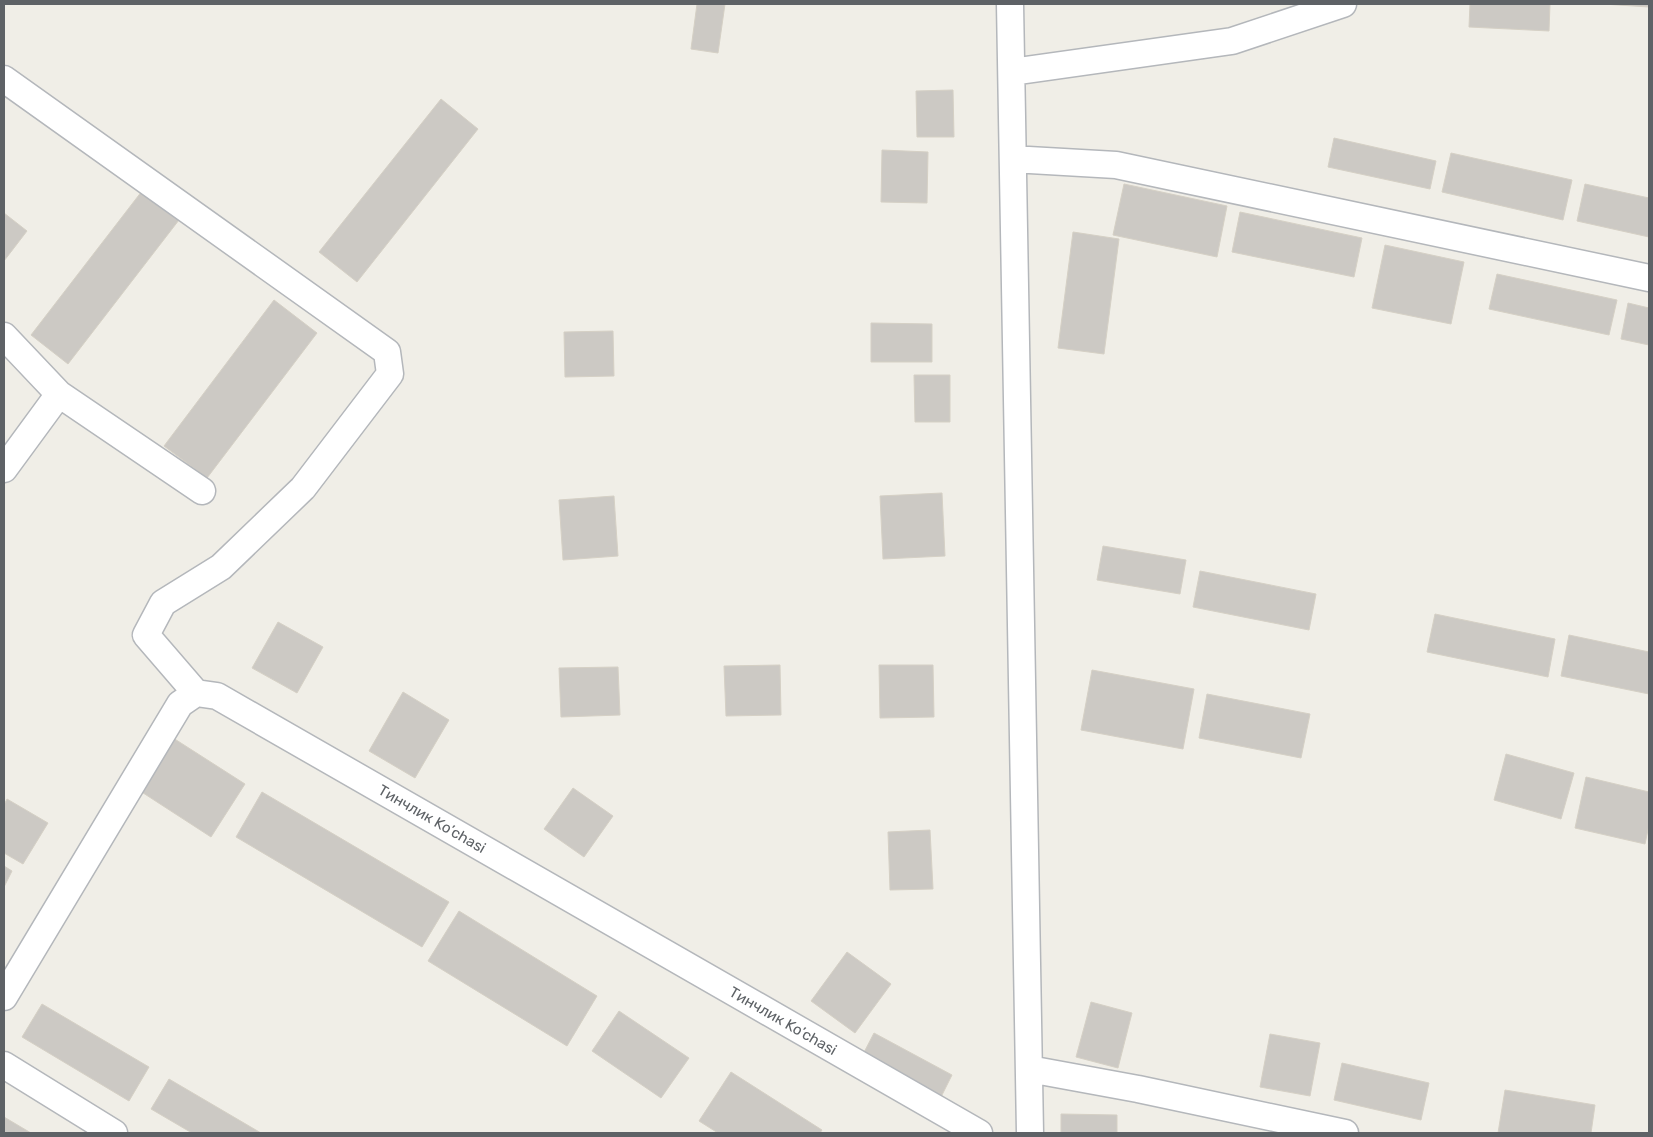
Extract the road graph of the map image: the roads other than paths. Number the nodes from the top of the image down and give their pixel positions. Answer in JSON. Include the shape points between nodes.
{"nodes":[{"id":1,"x":1010,"y":4,"type":"edge"},
{"id":2,"x":1343,"y":4,"type":"edge"},
{"id":3,"x":1012,"y":72,"type":"junction"},
{"id":4,"x":4,"y":79,"type":"edge"},
{"id":5,"x":1013,"y":159,"type":"junction"},
{"id":6,"x":1649,"y":278,"type":"edge"},
{"id":7,"x":4,"y":336,"type":"edge"},
{"id":8,"x":59,"y":394,"type":"junction"},
{"id":9,"x":4,"y":469,"type":"edge"},
{"id":10,"x":202,"y":491,"type":"dead end"},
{"id":11,"x":196,"y":693,"type":"junction"},
{"id":12,"x":4,"y":997,"type":"edge"},
{"id":13,"x":4,"y":1065,"type":"edge"},
{"id":14,"x":1029,"y":1069,"type":"junction"},
{"id":15,"x":114,"y":1133,"type":"edge"},
{"id":16,"x":979,"y":1133,"type":"edge"},
{"id":17,"x":1030,"y":1133,"type":"edge"},
{"id":18,"x":1345,"y":1133,"type":"edge"}],
"edges":[{"from":1,"to":3,"type":"street"},
{"from":2,"to":3,"type":"street","via":[[1232,41]]},
{"from":3,"to":5,"type":"street"},
{"from":4,"to":11,"type":"street","via":[[387,352],[390,374],[303,488],[221,566],[163,603],[146,634]]},
{"from":5,"to":6,"type":"street","via":[[1116,165]]},
{"from":5,"to":14,"type":"street"},
{"from":7,"to":8,"type":"street"},
{"from":8,"to":9,"type":"street"},
{"from":8,"to":10,"type":"street"},
{"from":11,"to":12,"type":"street","via":[[180,704]]},
{"from":11,"to":16,"type":"street","name":"Тинчлик Ko’chasi","via":[[218,696]]},
{"from":13,"to":15,"type":"street"},
{"from":14,"to":17,"type":"street"},
{"from":14,"to":18,"type":"street"}]}
